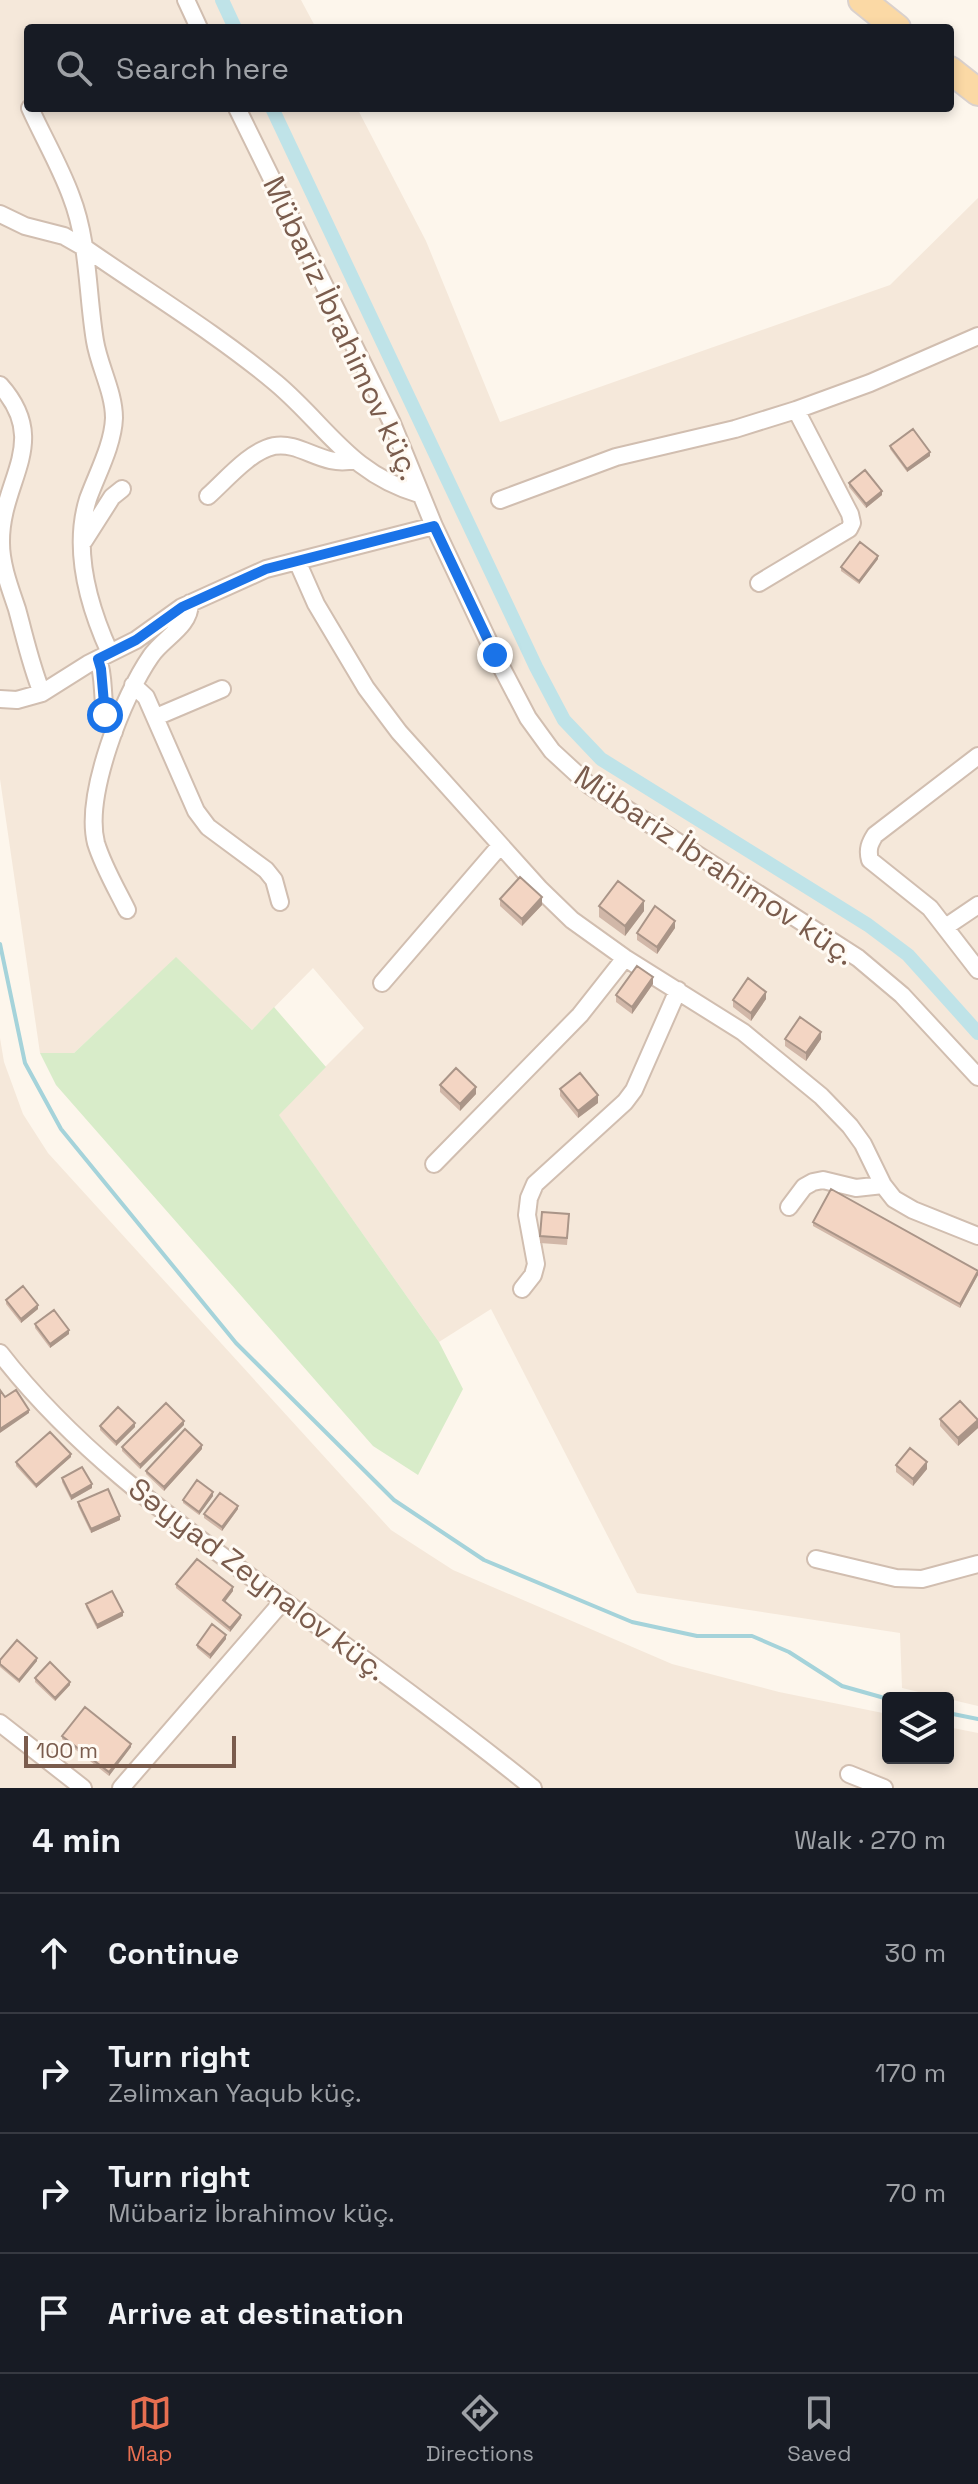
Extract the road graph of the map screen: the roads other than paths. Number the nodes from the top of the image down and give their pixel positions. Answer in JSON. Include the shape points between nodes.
{"nodes":[{"id":1,"x":186,"y":0,"type":"edge"},
{"id":2,"x":862,"y":0,"type":"edge"},
{"id":3,"x":197,"y":24,"type":"edge"},
{"id":4,"x":892,"y":24,"type":"edge"},
{"id":5,"x":954,"y":73,"type":"edge"},
{"id":6,"x":978,"y":92,"type":"edge"},
{"id":7,"x":31,"y":112,"type":"edge"},
{"id":8,"x":239,"y":112,"type":"edge"},
{"id":9,"x":0,"y":214,"type":"edge"},
{"id":10,"x":85,"y":248,"type":"junction"},
{"id":11,"x":978,"y":336,"type":"edge"},
{"id":12,"x":0,"y":385,"type":"edge"},
{"id":13,"x":796,"y":410,"type":"junction"},
{"id":14,"x":354,"y":460,"type":"junction"},
{"id":15,"x":122,"y":489,"type":"dead end"},
{"id":16,"x":419,"y":494,"type":"junction"},
{"id":17,"x":208,"y":496,"type":"dead end"},
{"id":18,"x":500,"y":500,"type":"dead end"},
{"id":19,"x":434,"y":526,"type":"junction"},
{"id":20,"x":82,"y":542,"type":"junction"},
{"id":21,"x":297,"y":561,"type":"junction"},
{"id":22,"x":759,"y":583,"type":"dead end"},
{"id":23,"x":190,"y":603,"type":"junction"},
{"id":24,"x":104,"y":656,"type":"junction"},
{"id":25,"x":133,"y":685,"type":"junction"},
{"id":26,"x":222,"y":689,"type":"dead end"},
{"id":27,"x":42,"y":693,"type":"junction"},
{"id":28,"x":0,"y":699,"type":"edge"},
{"id":29,"x":156,"y":717,"type":"junction"},
{"id":30,"x":114,"y":732,"type":"junction"},
{"id":31,"x":978,"y":756,"type":"edge"},
{"id":32,"x":499,"y":847,"type":"junction"},
{"id":33,"x":280,"y":902,"type":"dead end"},
{"id":34,"x":978,"y":905,"type":"edge"},
{"id":35,"x":127,"y":910,"type":"dead end"},
{"id":36,"x":947,"y":926,"type":"junction"},
{"id":37,"x":625,"y":958,"type":"junction"},
{"id":38,"x":978,"y":970,"type":"edge"},
{"id":39,"x":382,"y":983,"type":"dead end"},
{"id":40,"x":678,"y":990,"type":"junction"},
{"id":41,"x":978,"y":1077,"type":"edge"},
{"id":42,"x":434,"y":1164,"type":"dead end"},
{"id":43,"x":883,"y":1185,"type":"junction"},
{"id":44,"x":789,"y":1207,"type":"dead end"},
{"id":45,"x":978,"y":1236,"type":"edge"},
{"id":46,"x":522,"y":1289,"type":"dead end"},
{"id":47,"x":0,"y":1353,"type":"edge"},
{"id":48,"x":816,"y":1559,"type":"dead end"},
{"id":49,"x":978,"y":1564,"type":"edge"},
{"id":50,"x":283,"y":1601,"type":"junction"},
{"id":51,"x":0,"y":1723,"type":"edge"},
{"id":52,"x":849,"y":1774,"type":"dead end"},
{"id":53,"x":83,"y":1788,"type":"edge"},
{"id":54,"x":121,"y":1788,"type":"edge"},
{"id":55,"x":533,"y":1788,"type":"edge"},
{"id":56,"x":884,"y":1788,"type":"edge"}],
"edges":[{"from":1,"to":3,"type":"street"},
{"from":2,"to":4,"type":"main road"},
{"from":5,"to":6,"type":"main road"},
{"from":7,"to":10,"type":"street","via":[[72,197]]},
{"from":8,"to":16,"type":"street","name":"Mübariz İbrahimov küç.","via":[[392,423]]},
{"from":9,"to":10,"type":"street"},
{"from":10,"to":14,"type":"street","via":[[277,384]]},
{"from":10,"to":20,"type":"street","via":[[95,341],[114,417],[87,504]]},
{"from":11,"to":13,"type":"street"},
{"from":12,"to":27,"type":"street","via":[[19,413],[24,442],[3,518],[1,555]]},
{"from":13,"to":18,"type":"street","via":[[616,457]]},
{"from":13,"to":22,"type":"street","via":[[852,523]]},
{"from":14,"to":16,"type":"street","via":[[391,484]]},
{"from":14,"to":17,"type":"street","via":[[331,462],[272,446]]},
{"from":15,"to":20,"type":"street"},
{"from":16,"to":19,"type":"street","name":"Mübariz İbrahimov küç."},
{"from":19,"to":21,"type":"street"},
{"from":19,"to":41,"type":"street","name":"Mübariz İbrahimov küç.","via":[[528,718],[570,771],[858,958],[902,995]]},
{"from":20,"to":24,"type":"street"},
{"from":21,"to":23,"type":"street"},
{"from":21,"to":32,"type":"street","via":[[366,688]]},
{"from":23,"to":24,"type":"street"},
{"from":23,"to":25,"type":"street","via":[[188,616],[153,653]]},
{"from":24,"to":27,"type":"street"},
{"from":24,"to":30,"type":"street","via":[[105,715]]},
{"from":25,"to":29,"type":"street"},
{"from":25,"to":30,"type":"street"},
{"from":26,"to":29,"type":"street"},
{"from":27,"to":28,"type":"street"},
{"from":29,"to":33,"type":"street","via":[[196,811],[208,827],[266,870]]},
{"from":30,"to":35,"type":"street","via":[[93,826],[102,860]]},
{"from":31,"to":36,"type":"street","via":[[869,843],[870,860]]},
{"from":32,"to":37,"type":"street","via":[[572,920]]},
{"from":32,"to":39,"type":"street"},
{"from":34,"to":36,"type":"street"},
{"from":36,"to":38,"type":"street"},
{"from":37,"to":40,"type":"street"},
{"from":37,"to":42,"type":"street","via":[[570,1025]]},
{"from":40,"to":43,"type":"street","via":[[743,1032],[821,1096],[863,1144]]},
{"from":40,"to":46,"type":"street","via":[[634,1090],[535,1184],[527,1215],[536,1264]]},
{"from":43,"to":44,"type":"street","via":[[856,1188],[813,1182]]},
{"from":43,"to":45,"type":"street","via":[[913,1210]]},
{"from":47,"to":50,"type":"street","name":"Səyyad Zeynalov küç.","via":[[37,1397],[123,1478]]},
{"from":48,"to":49,"type":"street","via":[[922,1579]]},
{"from":50,"to":54,"type":"street"},
{"from":50,"to":55,"type":"street","name":"Səyyad Zeynalov küç."},
{"from":51,"to":53,"type":"street"},
{"from":52,"to":56,"type":"street"}]}
